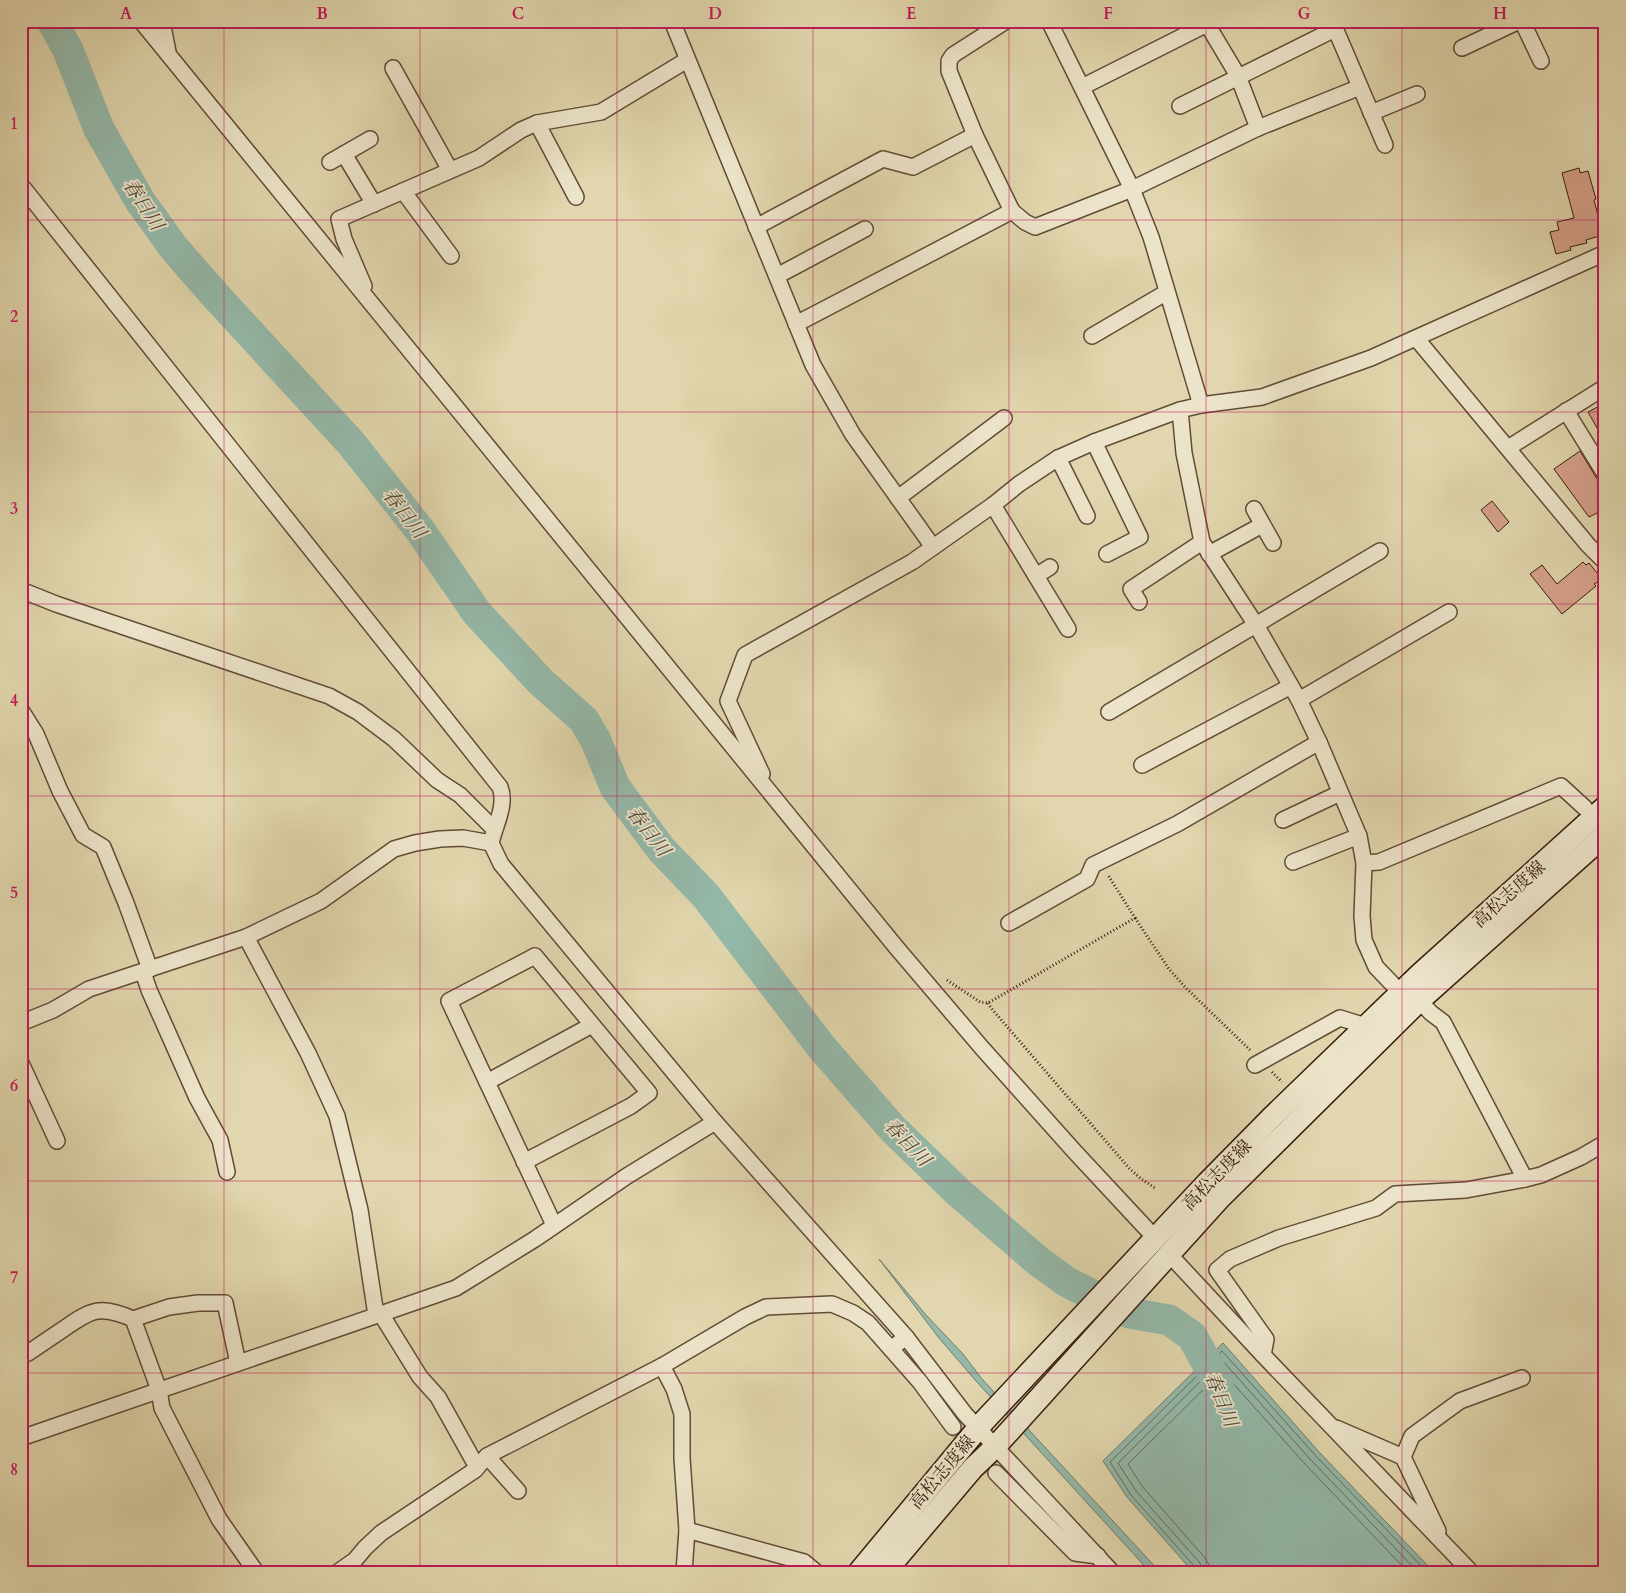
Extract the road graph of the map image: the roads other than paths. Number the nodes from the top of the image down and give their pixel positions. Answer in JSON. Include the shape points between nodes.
{"nodes":[{"id":1,"x":141,"y":21,"type":"edge"},
{"id":2,"x":162,"y":21,"type":"edge"},
{"id":3,"x":672,"y":21,"type":"edge"},
{"id":4,"x":1006,"y":21,"type":"edge"},
{"id":5,"x":1049,"y":21,"type":"edge"},
{"id":6,"x":1521,"y":21,"type":"edge"},
{"id":7,"x":1210,"y":23,"type":"edge"},
{"id":8,"x":1333,"y":25,"type":"edge"},
{"id":9,"x":1462,"y":48,"type":"dead end"},
{"id":10,"x":168,"y":54,"type":"junction"},
{"id":11,"x":687,"y":60,"type":"junction"},
{"id":12,"x":1541,"y":60,"type":"dead end"},
{"id":13,"x":393,"y":68,"type":"dead end"},
{"id":14,"x":1238,"y":76,"type":"junction"},
{"id":15,"x":1082,"y":87,"type":"junction"},
{"id":16,"x":1360,"y":87,"type":"junction"},
{"id":17,"x":1417,"y":94,"type":"dead end"},
{"id":18,"x":1180,"y":106,"type":"dead end"},
{"id":19,"x":1371,"y":113,"type":"junction"},
{"id":20,"x":537,"y":123,"type":"junction"},
{"id":21,"x":1258,"y":128,"type":"junction"},
{"id":22,"x":976,"y":135,"type":"junction"},
{"id":23,"x":370,"y":139,"type":"dead end"},
{"id":24,"x":1385,"y":145,"type":"dead end"},
{"id":25,"x":344,"y":154,"type":"junction"},
{"id":26,"x":330,"y":162,"type":"dead end"},
{"id":27,"x":450,"y":170,"type":"junction"},
{"id":28,"x":21,"y":185,"type":"edge"},
{"id":29,"x":1132,"y":189,"type":"junction"},
{"id":30,"x":403,"y":191,"type":"junction"},
{"id":31,"x":576,"y":197,"type":"dead end"},
{"id":32,"x":374,"y":204,"type":"junction"},
{"id":33,"x":1012,"y":211,"type":"junction"},
{"id":34,"x":756,"y":227,"type":"junction"},
{"id":35,"x":865,"y":229,"type":"dead end"},
{"id":36,"x":1605,"y":253,"type":"edge"},
{"id":37,"x":451,"y":256,"type":"dead end"},
{"id":38,"x":777,"y":276,"type":"junction"},
{"id":39,"x":1167,"y":292,"type":"junction"},
{"id":40,"x":372,"y":304,"type":"junction"},
{"id":41,"x":796,"y":324,"type":"junction"},
{"id":42,"x":1092,"y":336,"type":"dead end"},
{"id":43,"x":1416,"y":338,"type":"junction"},
{"id":44,"x":1605,"y":387,"type":"edge"},
{"id":45,"x":1201,"y":405,"type":"junction"},
{"id":46,"x":1180,"y":410,"type":"junction"},
{"id":47,"x":1566,"y":411,"type":"junction"},
{"id":48,"x":1004,"y":418,"type":"dead end"},
{"id":49,"x":1094,"y":442,"type":"junction"},
{"id":50,"x":1508,"y":448,"type":"junction"},
{"id":51,"x":1058,"y":458,"type":"junction"},
{"id":52,"x":1605,"y":474,"type":"edge"},
{"id":53,"x":898,"y":498,"type":"junction"},
{"id":54,"x":993,"y":505,"type":"junction"},
{"id":55,"x":1254,"y":509,"type":"dead end"},
{"id":56,"x":1087,"y":516,"type":"dead end"},
{"id":57,"x":1262,"y":525,"type":"junction"},
{"id":58,"x":1273,"y":543,"type":"dead end"},
{"id":59,"x":933,"y":547,"type":"junction"},
{"id":60,"x":1205,"y":548,"type":"junction"},
{"id":61,"x":1380,"y":552,"type":"dead end"},
{"id":62,"x":1108,"y":554,"type":"dead end"},
{"id":63,"x":1605,"y":562,"type":"edge"},
{"id":64,"x":1050,"y":567,"type":"dead end"},
{"id":65,"x":1036,"y":576,"type":"junction"},
{"id":66,"x":21,"y":590,"type":"edge"},
{"id":67,"x":1139,"y":602,"type":"dead end"},
{"id":68,"x":1449,"y":612,"type":"dead end"},
{"id":69,"x":1256,"y":625,"type":"junction"},
{"id":70,"x":1068,"y":629,"type":"dead end"},
{"id":71,"x":1291,"y":686,"type":"junction"},
{"id":72,"x":1299,"y":700,"type":"junction"},
{"id":73,"x":21,"y":710,"type":"edge"},
{"id":74,"x":1109,"y":712,"type":"dead end"},
{"id":75,"x":1319,"y":742,"type":"junction"},
{"id":76,"x":1142,"y":765,"type":"dead end"},
{"id":77,"x":1340,"y":793,"type":"junction"},
{"id":78,"x":772,"y":794,"type":"junction"},
{"id":79,"x":1595,"y":807,"type":"edge"},
{"id":80,"x":1283,"y":820,"type":"dead end"},
{"id":81,"x":1605,"y":835,"type":"edge"},
{"id":82,"x":493,"y":836,"type":"junction"},
{"id":83,"x":1359,"y":836,"type":"junction"},
{"id":84,"x":1293,"y":862,"type":"dead end"},
{"id":85,"x":1364,"y":863,"type":"junction"},
{"id":86,"x":1009,"y":924,"type":"dead end"},
{"id":87,"x":246,"y":937,"type":"junction"},
{"id":88,"x":146,"y":970,"type":"junction"},
{"id":89,"x":1410,"y":997,"type":"junction"},
{"id":90,"x":21,"y":1023,"type":"edge"},
{"id":91,"x":592,"y":1025,"type":"junction"},
{"id":92,"x":1366,"y":1026,"type":"junction"},
{"id":93,"x":21,"y":1063,"type":"edge"},
{"id":94,"x":1258,"y":1063,"type":"road end"},
{"id":95,"x":25,"y":1079,"type":"edge"},
{"id":96,"x":487,"y":1082,"type":"junction"},
{"id":97,"x":716,"y":1122,"type":"junction"},
{"id":98,"x":57,"y":1141,"type":"dead end"},
{"id":99,"x":1605,"y":1143,"type":"edge"},
{"id":100,"x":524,"y":1162,"type":"junction"},
{"id":101,"x":227,"y":1172,"type":"dead end"},
{"id":102,"x":1525,"y":1179,"type":"junction"},
{"id":103,"x":554,"y":1226,"type":"junction"},
{"id":104,"x":1159,"y":1251,"type":"junction"},
{"id":105,"x":379,"y":1314,"type":"junction"},
{"id":106,"x":134,"y":1319,"type":"junction"},
{"id":107,"x":906,"y":1337,"type":"junction"},
{"id":108,"x":891,"y":1349,"type":"junction"},
{"id":109,"x":1263,"y":1355,"type":"junction"},
{"id":110,"x":21,"y":1356,"type":"edge"},
{"id":111,"x":238,"y":1363,"type":"junction"},
{"id":112,"x":662,"y":1366,"type":"junction"},
{"id":113,"x":1522,"y":1378,"type":"dead end"},
{"id":114,"x":159,"y":1390,"type":"junction"},
{"id":115,"x":981,"y":1425,"type":"junction"},
{"id":116,"x":1330,"y":1425,"type":"junction"},
{"id":117,"x":953,"y":1427,"type":"tunnel mouth"},
{"id":118,"x":21,"y":1438,"type":"edge"},
{"id":119,"x":998,"y":1442,"type":"junction"},
{"id":120,"x":1403,"y":1458,"type":"junction"},
{"id":121,"x":482,"y":1462,"type":"junction"},
{"id":122,"x":996,"y":1473,"type":"tunnel mouth"},
{"id":123,"x":518,"y":1491,"type":"dead end"},
{"id":124,"x":686,"y":1530,"type":"junction"},
{"id":125,"x":1444,"y":1544,"type":"junction"},
{"id":126,"x":1098,"y":1556,"type":"junction"},
{"id":127,"x":256,"y":1572,"type":"edge"},
{"id":128,"x":338,"y":1572,"type":"edge"},
{"id":129,"x":684,"y":1572,"type":"edge"},
{"id":130,"x":816,"y":1572,"type":"edge"},
{"id":131,"x":859,"y":1572,"type":"edge"},
{"id":132,"x":885,"y":1572,"type":"edge"},
{"id":133,"x":1112,"y":1572,"type":"edge"},
{"id":134,"x":1471,"y":1572,"type":"edge"}],
"edges":[{"from":1,"to":10,"type":"street"},
{"from":2,"to":10,"type":"street"},
{"from":3,"to":11,"type":"street"},
{"from":4,"to":22,"type":"street","via":[[952,55],[950,61],[949,71]]},
{"from":5,"to":15,"type":"street"},
{"from":6,"to":9,"type":"street"},
{"from":6,"to":12,"type":"street"},
{"from":7,"to":14,"type":"street"},
{"from":7,"to":15,"type":"street"},
{"from":8,"to":14,"type":"street"},
{"from":8,"to":16,"type":"street"},
{"from":10,"to":40,"type":"street"},
{"from":11,"to":20,"type":"street","via":[[601,112]]},
{"from":11,"to":34,"type":"street"},
{"from":13,"to":27,"type":"street"},
{"from":14,"to":18,"type":"street"},
{"from":14,"to":21,"type":"street"},
{"from":15,"to":29,"type":"street"},
{"from":16,"to":19,"type":"street"},
{"from":16,"to":21,"type":"street"},
{"from":17,"to":19,"type":"street"},
{"from":19,"to":24,"type":"street"},
{"from":20,"to":27,"type":"street","via":[[520,130],[479,158]]},
{"from":20,"to":31,"type":"street"},
{"from":21,"to":29,"type":"street"},
{"from":22,"to":33,"type":"street"},
{"from":22,"to":34,"type":"street","via":[[913,167],[884,159]]},
{"from":23,"to":25,"type":"street"},
{"from":25,"to":26,"type":"street"},
{"from":25,"to":32,"type":"street"},
{"from":27,"to":30,"type":"street"},
{"from":28,"to":82,"type":"street","via":[[494,779],[503,794]]},
{"from":29,"to":33,"type":"street","via":[[1034,227]]},
{"from":29,"to":39,"type":"street"},
{"from":30,"to":32,"type":"street"},
{"from":30,"to":37,"type":"street"},
{"from":32,"to":40,"type":"street","via":[[339,219],[344,239]]},
{"from":33,"to":41,"type":"street"},
{"from":34,"to":38,"type":"street"},
{"from":35,"to":38,"type":"street"},
{"from":36,"to":43,"type":"street"},
{"from":38,"to":41,"type":"street"},
{"from":39,"to":42,"type":"street"},
{"from":39,"to":45,"type":"street"},
{"from":40,"to":78,"type":"street"},
{"from":41,"to":53,"type":"street","via":[[813,365],[853,435]]},
{"from":43,"to":45,"type":"street","via":[[1371,358],[1262,397]]},
{"from":43,"to":50,"type":"street"},
{"from":44,"to":47,"type":"street"},
{"from":45,"to":46,"type":"street"},
{"from":46,"to":49,"type":"street"},
{"from":46,"to":60,"type":"street","via":[[1184,453]]},
{"from":47,"to":50,"type":"street"},
{"from":47,"to":52,"type":"street"},
{"from":48,"to":53,"type":"street"},
{"from":49,"to":51,"type":"street"},
{"from":49,"to":62,"type":"street","via":[[1140,537]]},
{"from":50,"to":63,"type":"street"},
{"from":51,"to":54,"type":"street"},
{"from":51,"to":56,"type":"street"},
{"from":53,"to":59,"type":"street"},
{"from":54,"to":59,"type":"street"},
{"from":54,"to":65,"type":"street"},
{"from":55,"to":57,"type":"street"},
{"from":57,"to":58,"type":"street"},
{"from":57,"to":60,"type":"street"},
{"from":59,"to":78,"type":"street","via":[[746,655],[728,701]]},
{"from":60,"to":67,"type":"street","via":[[1131,589]]},
{"from":60,"to":69,"type":"street"},
{"from":61,"to":69,"type":"street"},
{"from":64,"to":65,"type":"street"},
{"from":65,"to":70,"type":"street"},
{"from":66,"to":82,"type":"street","via":[[329,696],[358,712],[394,739],[437,780],[460,795]]},
{"from":68,"to":72,"type":"street"},
{"from":69,"to":71,"type":"street"},
{"from":69,"to":74,"type":"street"},
{"from":71,"to":72,"type":"street"},
{"from":71,"to":76,"type":"street"},
{"from":72,"to":75,"type":"street"},
{"from":73,"to":88,"type":"street","via":[[36,734],[83,835],[103,847],[126,903]]},
{"from":75,"to":77,"type":"street"},
{"from":75,"to":86,"type":"street","via":[[1177,824],[1092,865],[1087,880]]},
{"from":77,"to":80,"type":"street"},
{"from":77,"to":83,"type":"street"},
{"from":78,"to":104,"type":"street","via":[[896,947]]},
{"from":79,"to":85,"type":"street","via":[[1561,786],[1379,862]]},
{"from":79,"to":89,"type":"main road","name":"高松志度線"},
{"from":81,"to":89,"type":"main road","name":"高松志度線"},
{"from":82,"to":87,"type":"street","via":[[440,839],[394,849],[321,902]]},
{"from":82,"to":97,"type":"street","via":[[501,864]]},
{"from":83,"to":84,"type":"street"},
{"from":83,"to":85,"type":"street"},
{"from":85,"to":89,"type":"street","via":[[1364,940],[1376,967]]},
{"from":87,"to":88,"type":"street"},
{"from":87,"to":105,"type":"street","via":[[308,1053],[337,1116],[360,1210]]},
{"from":88,"to":90,"type":"street","via":[[89,990]]},
{"from":88,"to":101,"type":"street","via":[[149,990],[220,1140]]},
{"from":89,"to":92,"type":"main road","name":"高松志度線"},
{"from":89,"to":102,"type":"street","via":[[1443,1022]]},
{"from":89,"to":104,"type":"main road","name":"高松志度線","via":[[1220,1198]]},
{"from":91,"to":96,"type":"street"},
{"from":91,"to":96,"type":"street","via":[[535,956],[449,1001]]},
{"from":91,"to":100,"type":"street","via":[[649,1093],[632,1106]]},
{"from":92,"to":94,"type":"street","via":[[1340,1018]]},
{"from":92,"to":104,"type":"main road","name":"高松志度線","via":[[1271,1118]]},
{"from":93,"to":95,"type":"street"},
{"from":95,"to":98,"type":"street"},
{"from":96,"to":100,"type":"street"},
{"from":97,"to":103,"type":"street","via":[[627,1176]]},
{"from":97,"to":107,"type":"street"},
{"from":99,"to":102,"type":"street","via":[[1541,1175]]},
{"from":100,"to":103,"type":"street"},
{"from":102,"to":109,"type":"street","via":[[1466,1190],[1395,1194],[1376,1208],[1279,1238],[1230,1259],[1217,1270],[1266,1339]]},
{"from":103,"to":105,"type":"street","via":[[456,1288]]},
{"from":104,"to":109,"type":"street"},
{"from":104,"to":115,"type":"main road","name":"高松志度線"},
{"from":104,"to":119,"type":"main road","name":"高松志度線"},
{"from":105,"to":111,"type":"street"},
{"from":105,"to":121,"type":"street"},
{"from":106,"to":110,"type":"street","via":[[117,1312],[86,1314]]},
{"from":106,"to":111,"type":"street","via":[[169,1307],[225,1303]]},
{"from":106,"to":114,"type":"street"},
{"from":107,"to":108,"type":"street"},
{"from":107,"to":115,"type":"street","via":[[965,1414]]},
{"from":108,"to":112,"type":"street","via":[[868,1324],[832,1304],[766,1307]]},
{"from":108,"to":117,"type":"street"},
{"from":109,"to":116,"type":"street"},
{"from":111,"to":114,"type":"street"},
{"from":112,"to":121,"type":"street"},
{"from":112,"to":124,"type":"street","via":[[682,1414]]},
{"from":113,"to":120,"type":"street","via":[[1460,1402],[1412,1436]]},
{"from":114,"to":118,"type":"street"},
{"from":114,"to":127,"type":"street","via":[[162,1408],[219,1520]]},
{"from":115,"to":119,"type":"street"},
{"from":115,"to":131,"type":"main road","name":"高松志度線"},
{"from":116,"to":120,"type":"street"},
{"from":116,"to":125,"type":"street"},
{"from":119,"to":126,"type":"street"},
{"from":119,"to":132,"type":"main road","name":"高松志度線"},
{"from":120,"to":125,"type":"street"},
{"from":121,"to":123,"type":"street"},
{"from":121,"to":128,"type":"street","via":[[475,1470],[381,1533]]},
{"from":122,"to":126,"type":"street","via":[[1075,1553]]},
{"from":124,"to":129,"type":"street"},
{"from":124,"to":130,"type":"street","via":[[804,1562]]},
{"from":125,"to":134,"type":"street"},
{"from":126,"to":133,"type":"street"}]}
